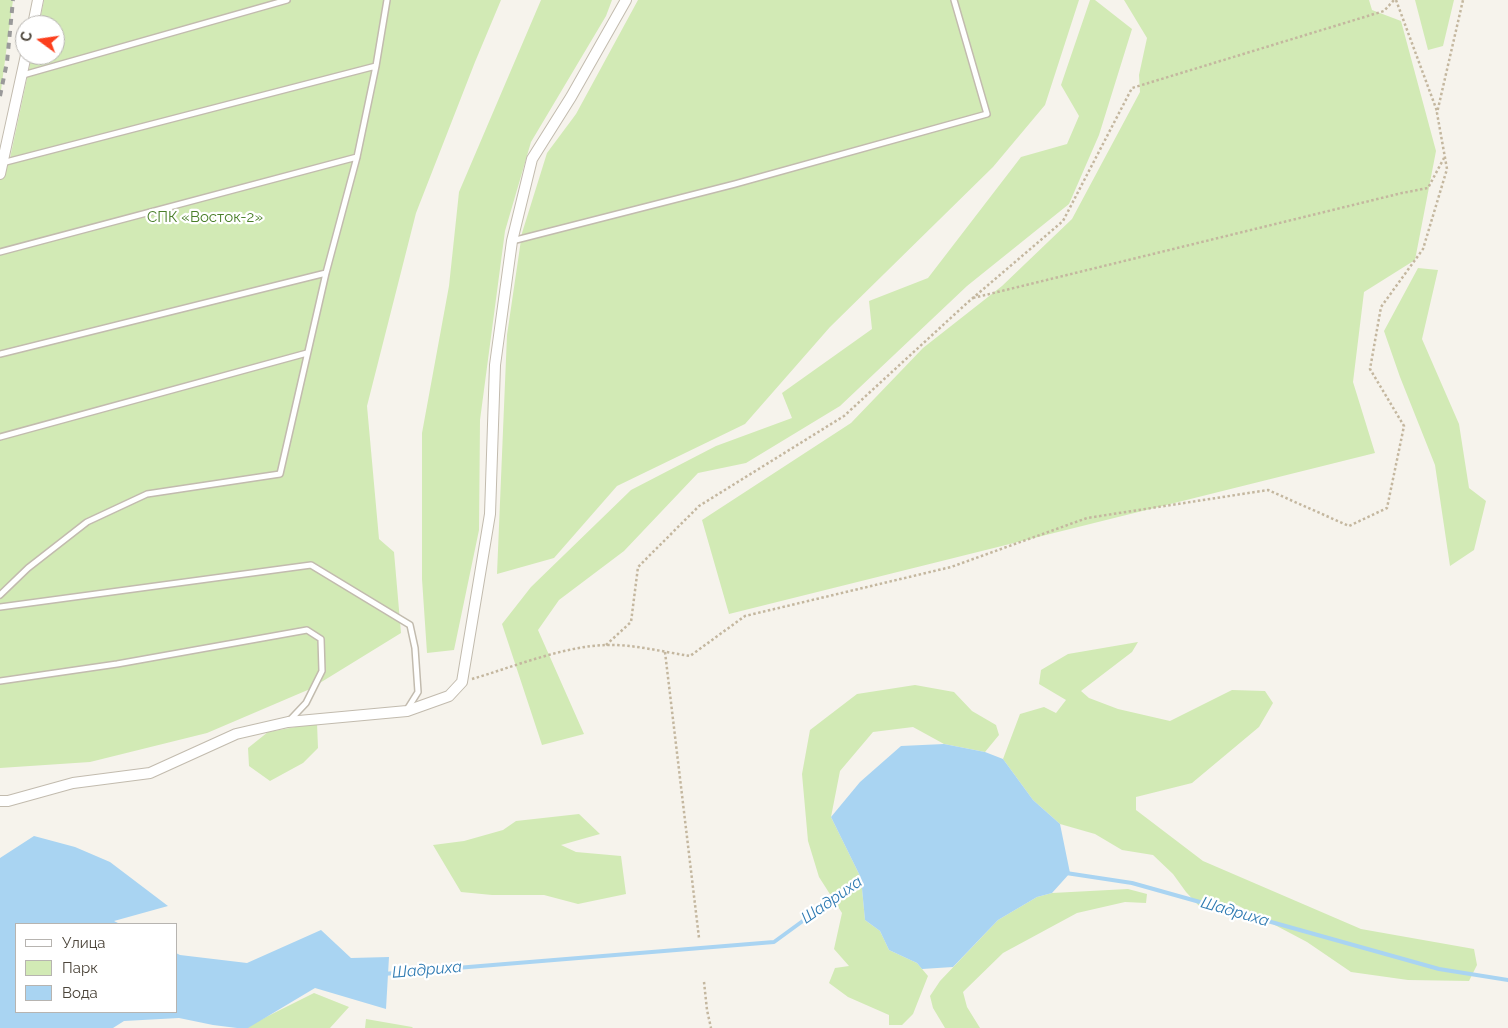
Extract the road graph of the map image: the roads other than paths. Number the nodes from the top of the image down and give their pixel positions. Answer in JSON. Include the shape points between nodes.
{"nodes":[{"id":1,"x":38,"y":0,"type":"edge"},
{"id":2,"x":287,"y":0,"type":"edge"},
{"id":3,"x":387,"y":0,"type":"edge"},
{"id":4,"x":626,"y":0,"type":"edge"},
{"id":5,"x":954,"y":0,"type":"edge"},
{"id":6,"x":35,"y":15,"type":"edge"},
{"id":7,"x":24,"y":65,"type":"edge"},
{"id":8,"x":376,"y":66,"type":"junction"},
{"id":9,"x":22,"y":75,"type":"junction"},
{"id":10,"x":357,"y":157,"type":"junction"},
{"id":11,"x":1,"y":164,"type":"edge"},
{"id":12,"x":0,"y":174,"type":"edge"},
{"id":13,"x":512,"y":241,"type":"junction"},
{"id":14,"x":0,"y":252,"type":"edge"},
{"id":15,"x":326,"y":273,"type":"junction"},
{"id":16,"x":307,"y":353,"type":"junction"},
{"id":17,"x":0,"y":354,"type":"edge"},
{"id":18,"x":0,"y":437,"type":"edge"},
{"id":19,"x":0,"y":595,"type":"edge"},
{"id":20,"x":0,"y":607,"type":"edge"},
{"id":21,"x":0,"y":681,"type":"edge"},
{"id":22,"x":407,"y":711,"type":"junction"},
{"id":23,"x":288,"y":722,"type":"junction"},
{"id":24,"x":0,"y":801,"type":"edge"}],
"edges":[{"from":1,"to":6,"type":"street"},
{"from":2,"to":9,"type":"lane"},
{"from":3,"to":8,"type":"lane"},
{"from":4,"to":13,"type":"street","via":[[532,159]]},
{"from":5,"to":13,"type":"lane","via":[[987,114]]},
{"from":7,"to":9,"type":"street"},
{"from":8,"to":10,"type":"lane"},
{"from":8,"to":11,"type":"lane"},
{"from":9,"to":11,"type":"street"},
{"from":10,"to":14,"type":"lane"},
{"from":10,"to":15,"type":"lane"},
{"from":11,"to":12,"type":"street"},
{"from":13,"to":22,"type":"street","via":[[495,366],[490,514],[462,682],[448,696]]},
{"from":15,"to":16,"type":"lane"},
{"from":15,"to":17,"type":"lane"},
{"from":16,"to":18,"type":"lane"},
{"from":16,"to":19,"type":"lane","via":[[280,474],[147,494],[88,522],[28,568]]},
{"from":20,"to":22,"type":"lane","via":[[311,564],[410,626],[418,692]]},
{"from":21,"to":23,"type":"lane","via":[[307,630],[321,639],[322,671],[306,703]]},
{"from":22,"to":23,"type":"street"},
{"from":23,"to":24,"type":"street","via":[[236,734],[150,773],[73,782]]}]}
